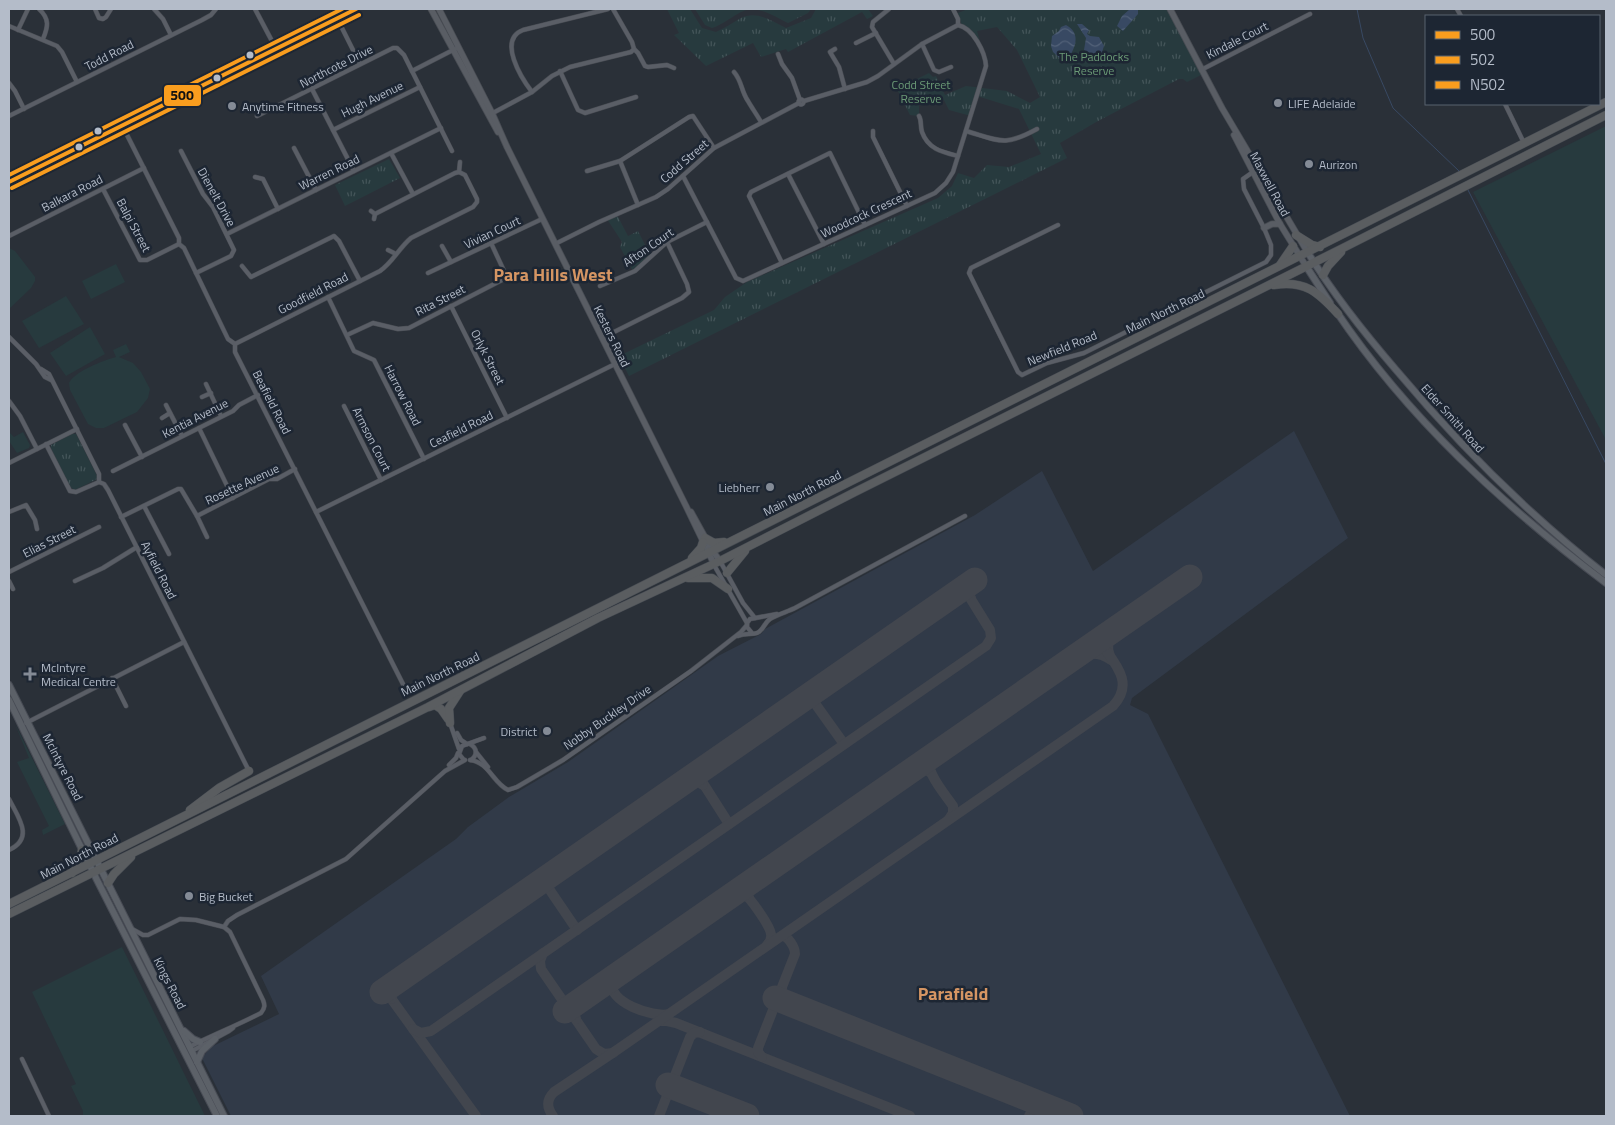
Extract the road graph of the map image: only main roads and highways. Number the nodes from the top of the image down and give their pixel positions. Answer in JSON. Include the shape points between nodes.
{"nodes":[{"id":1,"x":342,"y":9,"type":"edge"},
{"id":2,"x":356,"y":9,"type":"edge"},
{"id":3,"x":431,"y":9,"type":"edge"},
{"id":4,"x":439,"y":9,"type":"edge"},
{"id":5,"x":1170,"y":9,"type":"edge"},
{"id":6,"x":274,"y":46,"type":"junction"},
{"id":7,"x":1606,"y":102,"type":"edge"},
{"id":8,"x":490,"y":114,"type":"junction"},
{"id":9,"x":1606,"y":115,"type":"edge"},
{"id":10,"x":121,"y":123,"type":"junction"},
{"id":11,"x":1524,"y":143,"type":"junction"},
{"id":12,"x":1542,"y":147,"type":"junction"},
{"id":13,"x":1510,"y":163,"type":"junction"},
{"id":14,"x":1255,"y":171,"type":"junction"},
{"id":15,"x":9,"y":176,"type":"edge"},
{"id":16,"x":9,"y":182,"type":"edge"},
{"id":17,"x":1277,"y":202,"type":"junction"},
{"id":18,"x":1270,"y":205,"type":"junction"},
{"id":19,"x":1280,"y":224,"type":"junction"},
{"id":20,"x":1264,"y":228,"type":"road end"},
{"id":21,"x":1296,"y":235,"type":"junction"},
{"id":22,"x":1293,"y":246,"type":"junction"},
{"id":23,"x":1320,"y":247,"type":"junction"},
{"id":24,"x":1344,"y":248,"type":"junction"},
{"id":25,"x":1304,"y":255,"type":"junction"},
{"id":26,"x":1310,"y":264,"type":"junction"},
{"id":27,"x":1279,"y":267,"type":"junction"},
{"id":28,"x":1323,"y":275,"type":"junction"},
{"id":29,"x":1265,"y":286,"type":"junction"},
{"id":30,"x":1338,"y":314,"type":"junction"},
{"id":31,"x":1508,"y":490,"type":"junction"},
{"id":32,"x":1510,"y":506,"type":"junction"},
{"id":33,"x":1525,"y":506,"type":"junction"},
{"id":34,"x":704,"y":540,"type":"junction"},
{"id":35,"x":731,"y":541,"type":"junction"},
{"id":36,"x":750,"y":546,"type":"junction"},
{"id":37,"x":710,"y":551,"type":"junction"},
{"id":38,"x":687,"y":563,"type":"junction"},
{"id":39,"x":717,"y":563,"type":"junction"},
{"id":40,"x":727,"y":573,"type":"road end"},
{"id":41,"x":1606,"y":575,"type":"edge"},
{"id":42,"x":685,"y":578,"type":"junction"},
{"id":43,"x":1606,"y":583,"type":"edge"},
{"id":44,"x":728,"y":590,"type":"road end"},
{"id":45,"x":9,"y":685,"type":"edge"},
{"id":46,"x":461,"y":690,"type":"junction"},
{"id":47,"x":9,"y":700,"type":"edge"},
{"id":48,"x":428,"y":707,"type":"junction"},
{"id":49,"x":24,"y":723,"type":"junction"},
{"id":50,"x":249,"y":771,"type":"road end"},
{"id":51,"x":62,"y":790,"type":"junction"},
{"id":52,"x":61,"y":807,"type":"junction"},
{"id":53,"x":178,"y":819,"type":"junction"},
{"id":54,"x":82,"y":850,"type":"junction"},
{"id":55,"x":136,"y":852,"type":"junction"},
{"id":56,"x":93,"y":862,"type":"junction"},
{"id":57,"x":97,"y":870,"type":"junction"},
{"id":58,"x":72,"y":873,"type":"junction"},
{"id":59,"x":108,"y":884,"type":"junction"},
{"id":60,"x":9,"y":904,"type":"edge"},
{"id":61,"x":9,"y":914,"type":"edge"},
{"id":62,"x":178,"y":1024,"type":"junction"},
{"id":63,"x":215,"y":1039,"type":"road end"},
{"id":64,"x":200,"y":1042,"type":"road end"},
{"id":65,"x":189,"y":1050,"type":"junction"},
{"id":66,"x":197,"y":1062,"type":"junction"},
{"id":67,"x":217,"y":1116,"type":"edge"},
{"id":68,"x":224,"y":1116,"type":"edge"}],
"edges":[{"from":1,"to":6,"type":"main road"},
{"from":2,"to":6,"type":"main road"},
{"from":3,"to":8,"type":"main road","name":"Kesters Road"},
{"from":4,"to":8,"type":"main road","name":"Kesters Road"},
{"from":5,"to":14,"type":"main road","name":"Maxwell Road"},
{"from":6,"to":10,"type":"main road"},
{"from":7,"to":11,"type":"highway","name":"Main North Road"},
{"from":8,"to":34,"type":"main road","name":"Kesters Road"},
{"from":9,"to":12,"type":"highway","name":"Main North Road"},
{"from":10,"to":15,"type":"main road"},
{"from":10,"to":16,"type":"main road"},
{"from":11,"to":12,"type":"highway","via":[[1529,147]]},
{"from":11,"to":13,"type":"highway"},
{"from":11,"to":23,"type":"highway","name":"Main North Road"},
{"from":12,"to":13,"type":"highway","name":"Main North Road"},
{"from":13,"to":24,"type":"highway","name":"Main North Road"},
{"from":14,"to":17,"type":"main road","name":"Maxwell Road"},
{"from":14,"to":18,"type":"main road","name":"Maxwell Road"},
{"from":17,"to":18,"type":"main road"},
{"from":17,"to":21,"type":"main road","name":"Maxwell Road"},
{"from":18,"to":19,"type":"main road","name":"Maxwell Road"},
{"from":19,"to":20,"type":"main road"},
{"from":19,"to":22,"type":"main road","name":"Maxwell Road"},
{"from":21,"to":23,"type":"highway"},
{"from":21,"to":25,"type":"main road","name":"Maxwell Road"},
{"from":22,"to":25,"type":"main road","name":"Maxwell Road"},
{"from":22,"to":27,"type":"highway"},
{"from":23,"to":25,"type":"highway","name":"Main North Road"},
{"from":24,"to":26,"type":"highway","name":"Main North Road"},
{"from":24,"to":28,"type":"highway"},
{"from":25,"to":26,"type":"main road","name":"Elder Smith Road"},
{"from":25,"to":27,"type":"highway","name":"Main North Road"},
{"from":26,"to":28,"type":"main road","name":"Elder Smith Road"},
{"from":26,"to":29,"type":"highway","name":"Main North Road"},
{"from":26,"to":30,"type":"main road","name":"Elder Smith Road"},
{"from":27,"to":35,"type":"highway","name":"Main North Road"},
{"from":28,"to":31,"type":"main road","name":"Elder Smith Road","via":[[1367,336],[1434,415]]},
{"from":29,"to":30,"type":"highway","via":[[1303,285],[1316,292]]},
{"from":29,"to":36,"type":"highway","name":"Main North Road"},
{"from":30,"to":32,"type":"main road","name":"Elder Smith Road","via":[[1369,358],[1424,421]]},
{"from":31,"to":32,"type":"main road"},
{"from":31,"to":33,"type":"main road","name":"Elder Smith Road"},
{"from":32,"to":33,"type":"main road"},
{"from":32,"to":43,"type":"main road","name":"Elder Smith Road"},
{"from":33,"to":41,"type":"main road","name":"Elder Smith Road"},
{"from":34,"to":35,"type":"highway","via":[[714,543]]},
{"from":34,"to":37,"type":"main road","name":"Kesters Road"},
{"from":34,"to":38,"type":"highway"},
{"from":35,"to":37,"type":"highway","name":"Main North Road"},
{"from":36,"to":39,"type":"highway","name":"Main North Road"},
{"from":36,"to":40,"type":"highway"},
{"from":37,"to":38,"type":"highway","name":"Main North Road"},
{"from":37,"to":39,"type":"main road","name":"Kesters Road"},
{"from":38,"to":53,"type":"highway","name":"Main North Road"},
{"from":39,"to":42,"type":"highway","name":"Main North Road"},
{"from":42,"to":44,"type":"highway","via":[[712,578]]},
{"from":42,"to":46,"type":"highway","name":"Main North Road","via":[[598,618]]},
{"from":45,"to":49,"type":"main road","name":"McIntyre Road"},
{"from":46,"to":48,"type":"highway","name":"Main North Road"},
{"from":46,"to":48,"type":"highway","via":[[449,708],[451,724],[441,709],[435,705]]},
{"from":47,"to":49,"type":"main road","name":"McIntyre Road"},
{"from":48,"to":55,"type":"highway","name":"Main North Road"},
{"from":49,"to":51,"type":"main road","name":"McIntyre Road"},
{"from":49,"to":52,"type":"main road","name":"McIntyre Road"},
{"from":50,"to":53,"type":"highway","via":[[219,788]]},
{"from":51,"to":52,"type":"main road","via":[[58,793]]},
{"from":51,"to":56,"type":"main road","name":"McIntyre Road"},
{"from":52,"to":54,"type":"main road","name":"McIntyre Road"},
{"from":53,"to":56,"type":"highway","name":"Main North Road"},
{"from":54,"to":56,"type":"main road","name":"McIntyre Road"},
{"from":54,"to":58,"type":"highway"},
{"from":55,"to":57,"type":"highway","name":"Main North Road"},
{"from":55,"to":59,"type":"highway"},
{"from":56,"to":57,"type":"main road","name":"Kings Road"},
{"from":56,"to":58,"type":"highway","name":"Main North Road"},
{"from":57,"to":59,"type":"main road","name":"Kings Road"},
{"from":57,"to":61,"type":"highway","name":"Main North Road"},
{"from":57,"to":65,"type":"main road","name":"Kings Road"},
{"from":58,"to":60,"type":"highway","name":"Main North Road"},
{"from":59,"to":62,"type":"main road","name":"Kings Road"},
{"from":62,"to":64,"type":"main road","via":[[193,1040]]},
{"from":62,"to":65,"type":"main road","name":"Kings Road"},
{"from":63,"to":66,"type":"main road","via":[[202,1051]]},
{"from":65,"to":66,"type":"main road","name":"Kings Road"},
{"from":65,"to":67,"type":"main road","name":"Kings Road"},
{"from":66,"to":68,"type":"main road","name":"Kings Road"}]}
